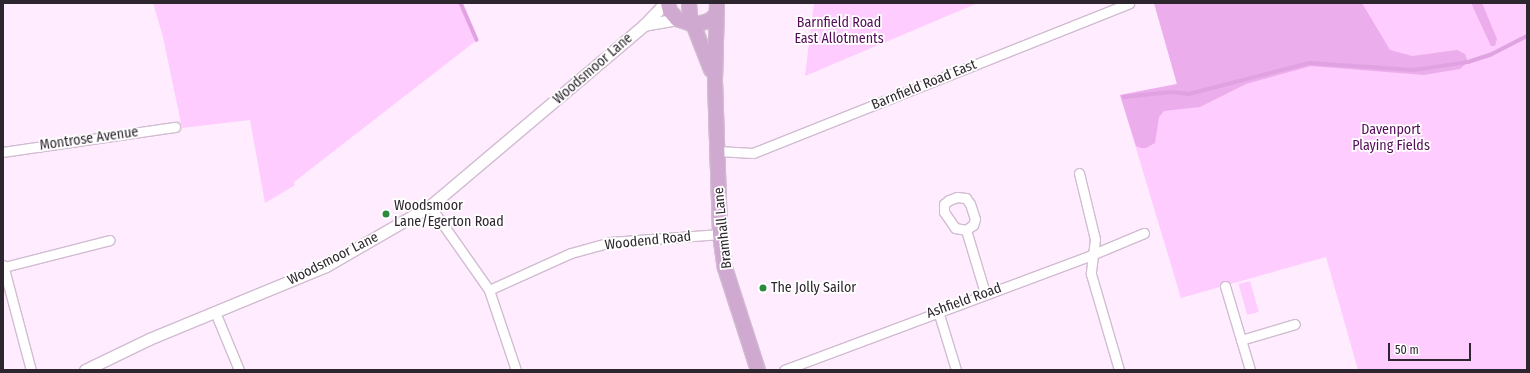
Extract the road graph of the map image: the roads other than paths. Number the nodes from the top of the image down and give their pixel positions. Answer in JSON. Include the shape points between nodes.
{"nodes":[{"id":1,"x":665,"y":3,"type":"edge"},
{"id":2,"x":668,"y":3,"type":"edge"},
{"id":3,"x":689,"y":3,"type":"edge"},
{"id":4,"x":1129,"y":3,"type":"edge"},
{"id":5,"x":717,"y":9,"type":"edge"},
{"id":6,"x":677,"y":19,"type":"junction"},
{"id":7,"x":644,"y":25,"type":"junction"},
{"id":8,"x":694,"y":25,"type":"junction"},
{"id":9,"x":715,"y":81,"type":"junction"},
{"id":10,"x":175,"y":127,"type":"dead end"},
{"id":11,"x":717,"y":151,"type":"junction"},
{"id":12,"x":3,"y":152,"type":"edge"},
{"id":13,"x":1079,"y":172,"type":"dead end"},
{"id":14,"x":430,"y":206,"type":"junction"},
{"id":15,"x":966,"y":230,"type":"dead end"},
{"id":16,"x":1144,"y":233,"type":"dead end"},
{"id":17,"x":720,"y":234,"type":"junction"},
{"id":18,"x":110,"y":240,"type":"dead end"},
{"id":19,"x":1095,"y":253,"type":"junction"},
{"id":20,"x":3,"y":266,"type":"edge"},
{"id":21,"x":1225,"y":286,"type":"dead end"},
{"id":22,"x":489,"y":290,"type":"junction"},
{"id":23,"x":985,"y":293,"type":"junction"},
{"id":24,"x":938,"y":311,"type":"junction"},
{"id":25,"x":215,"y":312,"type":"junction"},
{"id":26,"x":1294,"y":324,"type":"dead end"},
{"id":27,"x":1241,"y":340,"type":"junction"},
{"id":28,"x":31,"y":370,"type":"edge"},
{"id":29,"x":86,"y":370,"type":"edge"},
{"id":30,"x":239,"y":370,"type":"edge"},
{"id":31,"x":516,"y":370,"type":"edge"},
{"id":32,"x":758,"y":370,"type":"edge"},
{"id":33,"x":784,"y":370,"type":"edge"},
{"id":34,"x":956,"y":370,"type":"edge"},
{"id":35,"x":1119,"y":370,"type":"edge"},
{"id":36,"x":1250,"y":370,"type":"edge"}],
"edges":[{"from":1,"to":7,"type":"street","name":"Woodsmoor Lane"},
{"from":2,"to":6,"type":"main road","via":[[670,11]]},
{"from":3,"to":8,"type":"main road","name":"Bramhall Lane"},
{"from":4,"to":11,"type":"street","name":"Barnfield Road East","via":[[753,153]]},
{"from":5,"to":8,"type":"main road","name":"Bramhall Lane","via":[[709,21]]},
{"from":5,"to":9,"type":"main road","name":"Bramhall Lane"},
{"from":6,"to":7,"type":"street"},
{"from":6,"to":8,"type":"main road"},
{"from":7,"to":14,"type":"street","name":"Woodsmoor Lane"},
{"from":8,"to":9,"type":"main road","name":"Bramhall Lane"},
{"from":9,"to":11,"type":"main road","name":"Bramhall Lane"},
{"from":10,"to":12,"type":"street","name":"Montrose Avenue"},
{"from":11,"to":17,"type":"main road","name":"Bramhall Lane"},
{"from":13,"to":19,"type":"street","via":[[1095,239]]},
{"from":14,"to":22,"type":"street"},
{"from":14,"to":25,"type":"street","name":"Woodsmoor Lane","via":[[349,255]]},
{"from":15,"to":23,"type":"street"},
{"from":16,"to":19,"type":"street","name":"Ashfield Road"},
{"from":17,"to":22,"type":"street","name":"Woodend Road","via":[[611,242],[571,253]]},
{"from":17,"to":32,"type":"main road","name":"Bramhall Lane","via":[[725,268]]},
{"from":18,"to":20,"type":"street"},
{"from":19,"to":23,"type":"street","name":"Ashfield Road"},
{"from":19,"to":35,"type":"street","via":[[1091,274]]},
{"from":20,"to":28,"type":"street"},
{"from":21,"to":27,"type":"street"},
{"from":22,"to":31,"type":"street"},
{"from":23,"to":24,"type":"street","name":"Ashfield Road"},
{"from":24,"to":33,"type":"street","name":"Ashfield Road"},
{"from":24,"to":34,"type":"street"},
{"from":25,"to":29,"type":"street","name":"Woodsmoor Lane","via":[[149,339]]},
{"from":25,"to":30,"type":"street"},
{"from":26,"to":27,"type":"street"},
{"from":27,"to":36,"type":"street"}]}
